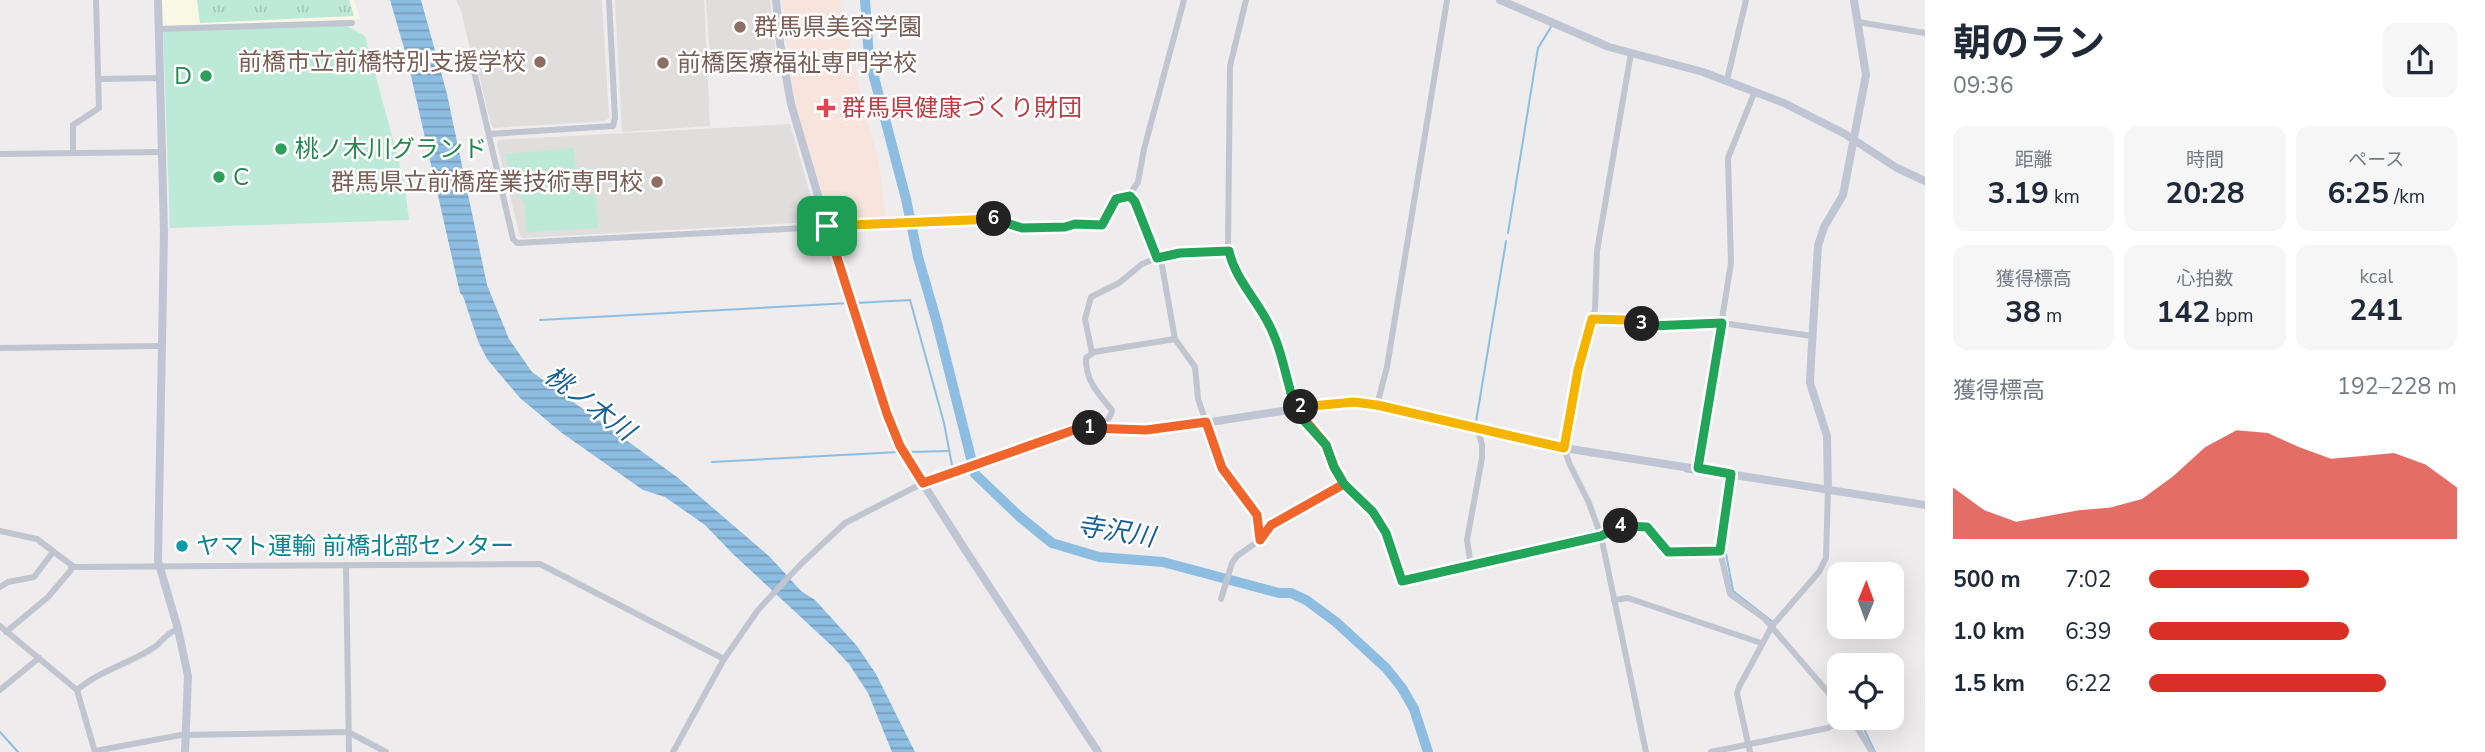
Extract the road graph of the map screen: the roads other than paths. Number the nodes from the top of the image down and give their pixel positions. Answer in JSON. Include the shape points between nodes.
{"nodes":[{"id":1,"x":96,"y":0,"type":"edge"},
{"id":2,"x":158,"y":0,"type":"edge"},
{"id":3,"x":609,"y":0,"type":"edge"},
{"id":4,"x":776,"y":0,"type":"edge"},
{"id":5,"x":1184,"y":0,"type":"edge"},
{"id":6,"x":1246,"y":0,"type":"edge"},
{"id":7,"x":1447,"y":0,"type":"edge"},
{"id":8,"x":1500,"y":0,"type":"edge"},
{"id":9,"x":1746,"y":0,"type":"edge"},
{"id":10,"x":1854,"y":0,"type":"edge"},
{"id":11,"x":1858,"y":22,"type":"junction"},
{"id":12,"x":352,"y":23,"type":"dead end"},
{"id":13,"x":158,"y":29,"type":"junction"},
{"id":14,"x":1925,"y":33,"type":"edge"},
{"id":15,"x":1630,"y":53,"type":"junction"},
{"id":16,"x":474,"y":71,"type":"dead end"},
{"id":17,"x":160,"y":78,"type":"junction"},
{"id":18,"x":99,"y":79,"type":"junction"},
{"id":19,"x":1727,"y":80,"type":"junction"},
{"id":20,"x":1755,"y":91,"type":"junction"},
{"id":21,"x":489,"y":134,"type":"junction"},
{"id":22,"x":1853,"y":139,"type":"junction"},
{"id":23,"x":162,"y":152,"type":"junction"},
{"id":24,"x":73,"y":153,"type":"junction"},
{"id":25,"x":0,"y":154,"type":"edge"},
{"id":26,"x":1925,"y":181,"type":"edge"},
{"id":27,"x":1130,"y":196,"type":"junction"},
{"id":28,"x":827,"y":226,"type":"junction"},
{"id":29,"x":1229,"y":251,"type":"junction"},
{"id":30,"x":1157,"y":258,"type":"junction"},
{"id":31,"x":1592,"y":319,"type":"junction"},
{"id":32,"x":1722,"y":323,"type":"junction"},
{"id":33,"x":1812,"y":336,"type":"junction"},
{"id":34,"x":1175,"y":339,"type":"junction"},
{"id":35,"x":160,"y":346,"type":"junction"},
{"id":36,"x":0,"y":348,"type":"edge"},
{"id":37,"x":1092,"y":352,"type":"junction"},
{"id":38,"x":1377,"y":405,"type":"junction"},
{"id":39,"x":1295,"y":408,"type":"junction"},
{"id":40,"x":1206,"y":422,"type":"junction"},
{"id":41,"x":1477,"y":427,"type":"junction"},
{"id":42,"x":1104,"y":428,"type":"junction"},
{"id":43,"x":1564,"y":448,"type":"junction"},
{"id":44,"x":1698,"y":468,"type":"junction"},
{"id":45,"x":1731,"y":474,"type":"junction"},
{"id":46,"x":923,"y":483,"type":"junction"},
{"id":47,"x":1344,"y":484,"type":"junction"},
{"id":48,"x":1828,"y":489,"type":"junction"},
{"id":49,"x":1925,"y":505,"type":"edge"},
{"id":50,"x":0,"y":531,"type":"edge"},
{"id":51,"x":1601,"y":536,"type":"junction"},
{"id":52,"x":1260,"y":540,"type":"junction"},
{"id":53,"x":1720,"y":551,"type":"junction"},
{"id":54,"x":53,"y":552,"type":"junction"},
{"id":55,"x":346,"y":565,"type":"junction"},
{"id":56,"x":71,"y":566,"type":"junction"},
{"id":57,"x":159,"y":566,"type":"junction"},
{"id":58,"x":1471,"y":566,"type":"junction"},
{"id":59,"x":0,"y":587,"type":"edge"},
{"id":60,"x":1222,"y":596,"type":"dead end"},
{"id":61,"x":1614,"y":600,"type":"junction"},
{"id":62,"x":0,"y":626,"type":"edge"},
{"id":63,"x":1772,"y":626,"type":"junction"},
{"id":64,"x":178,"y":629,"type":"junction"},
{"id":65,"x":6,"y":632,"type":"junction"},
{"id":66,"x":1761,"y":643,"type":"junction"},
{"id":67,"x":39,"y":658,"type":"junction"},
{"id":68,"x":724,"y":659,"type":"junction"},
{"id":69,"x":0,"y":690,"type":"edge"},
{"id":70,"x":77,"y":690,"type":"junction"},
{"id":71,"x":1827,"y":691,"type":"edge"},
{"id":72,"x":1827,"y":728,"type":"edge"},
{"id":73,"x":1856,"y":730,"type":"edge"},
{"id":74,"x":348,"y":732,"type":"junction"},
{"id":75,"x":186,"y":735,"type":"junction"},
{"id":76,"x":1749,"y":748,"type":"edge"},
{"id":77,"x":95,"y":752,"type":"edge"},
{"id":78,"x":186,"y":752,"type":"edge"},
{"id":79,"x":349,"y":752,"type":"edge"},
{"id":80,"x":386,"y":752,"type":"edge"},
{"id":81,"x":673,"y":752,"type":"edge"},
{"id":82,"x":1098,"y":752,"type":"edge"},
{"id":83,"x":1646,"y":752,"type":"edge"},
{"id":84,"x":1711,"y":752,"type":"edge"},
{"id":85,"x":1872,"y":752,"type":"edge"}],
"edges":[{"from":1,"to":18,"type":"street"},
{"from":2,"to":13,"type":"street"},
{"from":3,"to":21,"type":"street","via":[[613,126]]},
{"from":4,"to":28,"type":"street","via":[[791,104]]},
{"from":5,"to":27,"type":"street","via":[[1138,182]]},
{"from":6,"to":29,"type":"street","via":[[1230,66]]},
{"from":7,"to":38,"type":"street"},
{"from":8,"to":15,"type":"street"},
{"from":9,"to":19,"type":"street"},
{"from":10,"to":11,"type":"street"},
{"from":11,"to":14,"type":"street"},
{"from":11,"to":22,"type":"street","via":[[1867,72]]},
{"from":12,"to":13,"type":"street"},
{"from":13,"to":17,"type":"street"},
{"from":15,"to":19,"type":"street"},
{"from":15,"to":31,"type":"street","via":[[1597,251]]},
{"from":16,"to":21,"type":"street"},
{"from":17,"to":18,"type":"street"},
{"from":17,"to":23,"type":"street"},
{"from":18,"to":24,"type":"street","via":[[99,108],[73,125]]},
{"from":19,"to":20,"type":"street"},
{"from":20,"to":22,"type":"street"},
{"from":20,"to":32,"type":"street","via":[[1728,158],[1731,246]]},
{"from":21,"to":28,"type":"street","via":[[517,243]]},
{"from":22,"to":26,"type":"street"},
{"from":22,"to":33,"type":"street","via":[[1843,195],[1818,246]]},
{"from":23,"to":24,"type":"street"},
{"from":23,"to":35,"type":"street"},
{"from":24,"to":25,"type":"street"},
{"from":27,"to":28,"type":"street","via":[[1116,199],[1102,225],[1022,228],[996,219]]},
{"from":27,"to":30,"type":"street"},
{"from":28,"to":46,"type":"street","via":[[887,414]]},
{"from":29,"to":30,"type":"street"},
{"from":29,"to":39,"type":"street","via":[[1268,322]]},
{"from":30,"to":34,"type":"street"},
{"from":30,"to":37,"type":"street","via":[[1091,297],[1085,319]]},
{"from":31,"to":32,"type":"street","via":[[1650,326]]},
{"from":31,"to":43,"type":"street"},
{"from":32,"to":33,"type":"street"},
{"from":32,"to":44,"type":"street"},
{"from":33,"to":48,"type":"street","via":[[1810,383],[1828,436]]},
{"from":34,"to":37,"type":"street"},
{"from":34,"to":40,"type":"street","via":[[1195,367],[1195,390]]},
{"from":35,"to":36,"type":"street"},
{"from":35,"to":57,"type":"street"},
{"from":37,"to":42,"type":"street","via":[[1086,358],[1089,380],[1112,410]]},
{"from":38,"to":39,"type":"street","via":[[1334,403]]},
{"from":38,"to":41,"type":"street"},
{"from":39,"to":40,"type":"street"},
{"from":39,"to":47,"type":"street","via":[[1326,445]]},
{"from":40,"to":42,"type":"street","via":[[1146,430]]},
{"from":40,"to":52,"type":"street","via":[[1222,468],[1257,515]]},
{"from":41,"to":43,"type":"street"},
{"from":41,"to":58,"type":"street","via":[[1482,458],[1467,540]]},
{"from":42,"to":46,"type":"street","via":[[1074,430]]},
{"from":43,"to":44,"type":"street"},
{"from":43,"to":51,"type":"street"},
{"from":44,"to":45,"type":"street"},
{"from":45,"to":48,"type":"street"},
{"from":45,"to":53,"type":"street"},
{"from":46,"to":68,"type":"street","via":[[845,523],[758,610]]},
{"from":46,"to":82,"type":"street"},
{"from":47,"to":52,"type":"street","via":[[1271,525]]},
{"from":47,"to":58,"type":"street","via":[[1373,512],[1386,533],[1402,581]]},
{"from":48,"to":49,"type":"street"},
{"from":48,"to":63,"type":"street","via":[[1826,558]]},
{"from":50,"to":54,"type":"street","via":[[37,539]]},
{"from":51,"to":53,"type":"street","via":[[1620,526],[1647,527],[1668,552]]},
{"from":51,"to":58,"type":"street"},
{"from":51,"to":61,"type":"street"},
{"from":52,"to":60,"type":"street","via":[[1232,563]]},
{"from":53,"to":63,"type":"street","via":[[1730,594]]},
{"from":54,"to":56,"type":"street"},
{"from":54,"to":59,"type":"street","via":[[34,577]]},
{"from":55,"to":57,"type":"street"},
{"from":55,"to":68,"type":"street","via":[[540,564]]},
{"from":55,"to":74,"type":"street"},
{"from":56,"to":57,"type":"street"},
{"from":56,"to":65,"type":"street","via":[[50,595]]},
{"from":57,"to":64,"type":"street"},
{"from":61,"to":66,"type":"street","via":[[1631,599]]},
{"from":61,"to":83,"type":"street"},
{"from":62,"to":65,"type":"street"},
{"from":63,"to":66,"type":"street"},
{"from":63,"to":71,"type":"street"},
{"from":64,"to":70,"type":"street"},
{"from":64,"to":75,"type":"street","via":[[188,676]]},
{"from":65,"to":67,"type":"street"},
{"from":66,"to":76,"type":"street","via":[[1737,694]]},
{"from":67,"to":69,"type":"street"},
{"from":67,"to":70,"type":"street"},
{"from":68,"to":81,"type":"street"},
{"from":70,"to":77,"type":"street"},
{"from":72,"to":76,"type":"street"},
{"from":73,"to":85,"type":"street"},
{"from":74,"to":75,"type":"street"},
{"from":74,"to":79,"type":"street"},
{"from":74,"to":80,"type":"street"},
{"from":75,"to":77,"type":"street"},
{"from":75,"to":78,"type":"street"},
{"from":76,"to":84,"type":"street"}]}
